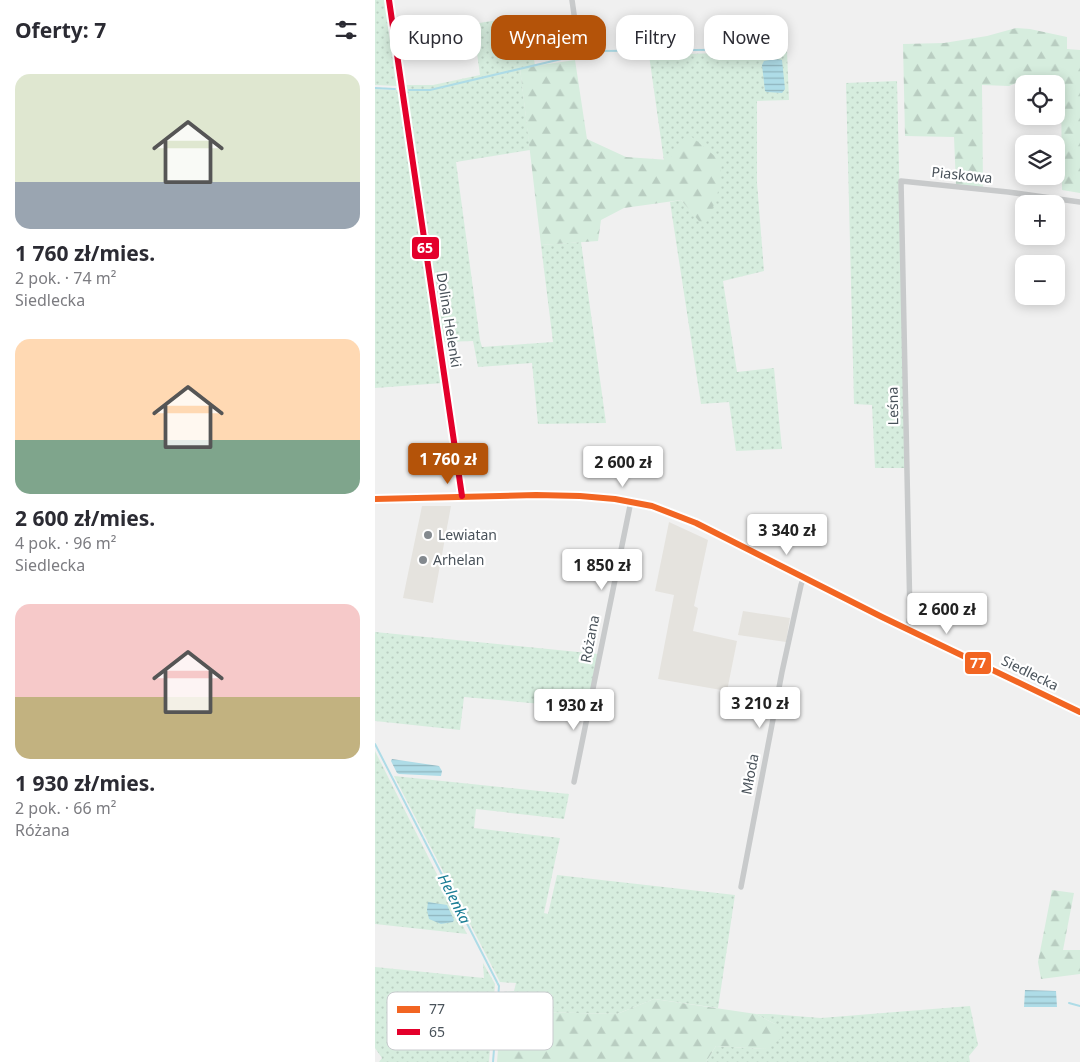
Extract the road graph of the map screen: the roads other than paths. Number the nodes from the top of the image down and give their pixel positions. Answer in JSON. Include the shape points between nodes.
{"nodes":[{"id":1,"x":389,"y":0,"type":"edge"},
{"id":2,"x":572,"y":0,"type":"edge"},
{"id":3,"x":574,"y":15,"type":"edge"},
{"id":4,"x":901,"y":181,"type":"joint"},
{"id":5,"x":1080,"y":202,"type":"edge"},
{"id":6,"x":463,"y":496,"type":"junction"},
{"id":7,"x":375,"y":499,"type":"edge"},
{"id":8,"x":631,"y":501,"type":"junction"},
{"id":9,"x":804,"y":577,"type":"junction"},
{"id":10,"x":907,"y":629,"type":"junction"},
{"id":11,"x":1080,"y":712,"type":"edge"},
{"id":12,"x":574,"y":782,"type":"dead end"},
{"id":13,"x":741,"y":887,"type":"dead end"}],
"edges":[{"from":1,"to":6,"type":"street","name":"Dolina Helenki"},
{"from":2,"to":3,"type":"street"},
{"from":4,"to":5,"type":"street","name":"Piaskowa"},
{"from":4,"to":10,"type":"street","name":"Leśna","via":[[910,564]]},
{"from":6,"to":7,"type":"main road","name":"Siedlecka"},
{"from":6,"to":8,"type":"main road","name":"Siedlecka","via":[[572,496]]},
{"from":8,"to":9,"type":"main road","name":"Siedlecka","via":[[676,514]]},
{"from":8,"to":12,"type":"street","name":"Różana"},
{"from":9,"to":10,"type":"main road","name":"Siedlecka"},
{"from":9,"to":13,"type":"street","name":"Młoda","via":[[781,672]]},
{"from":10,"to":11,"type":"main road","name":"Siedlecka"}]}
